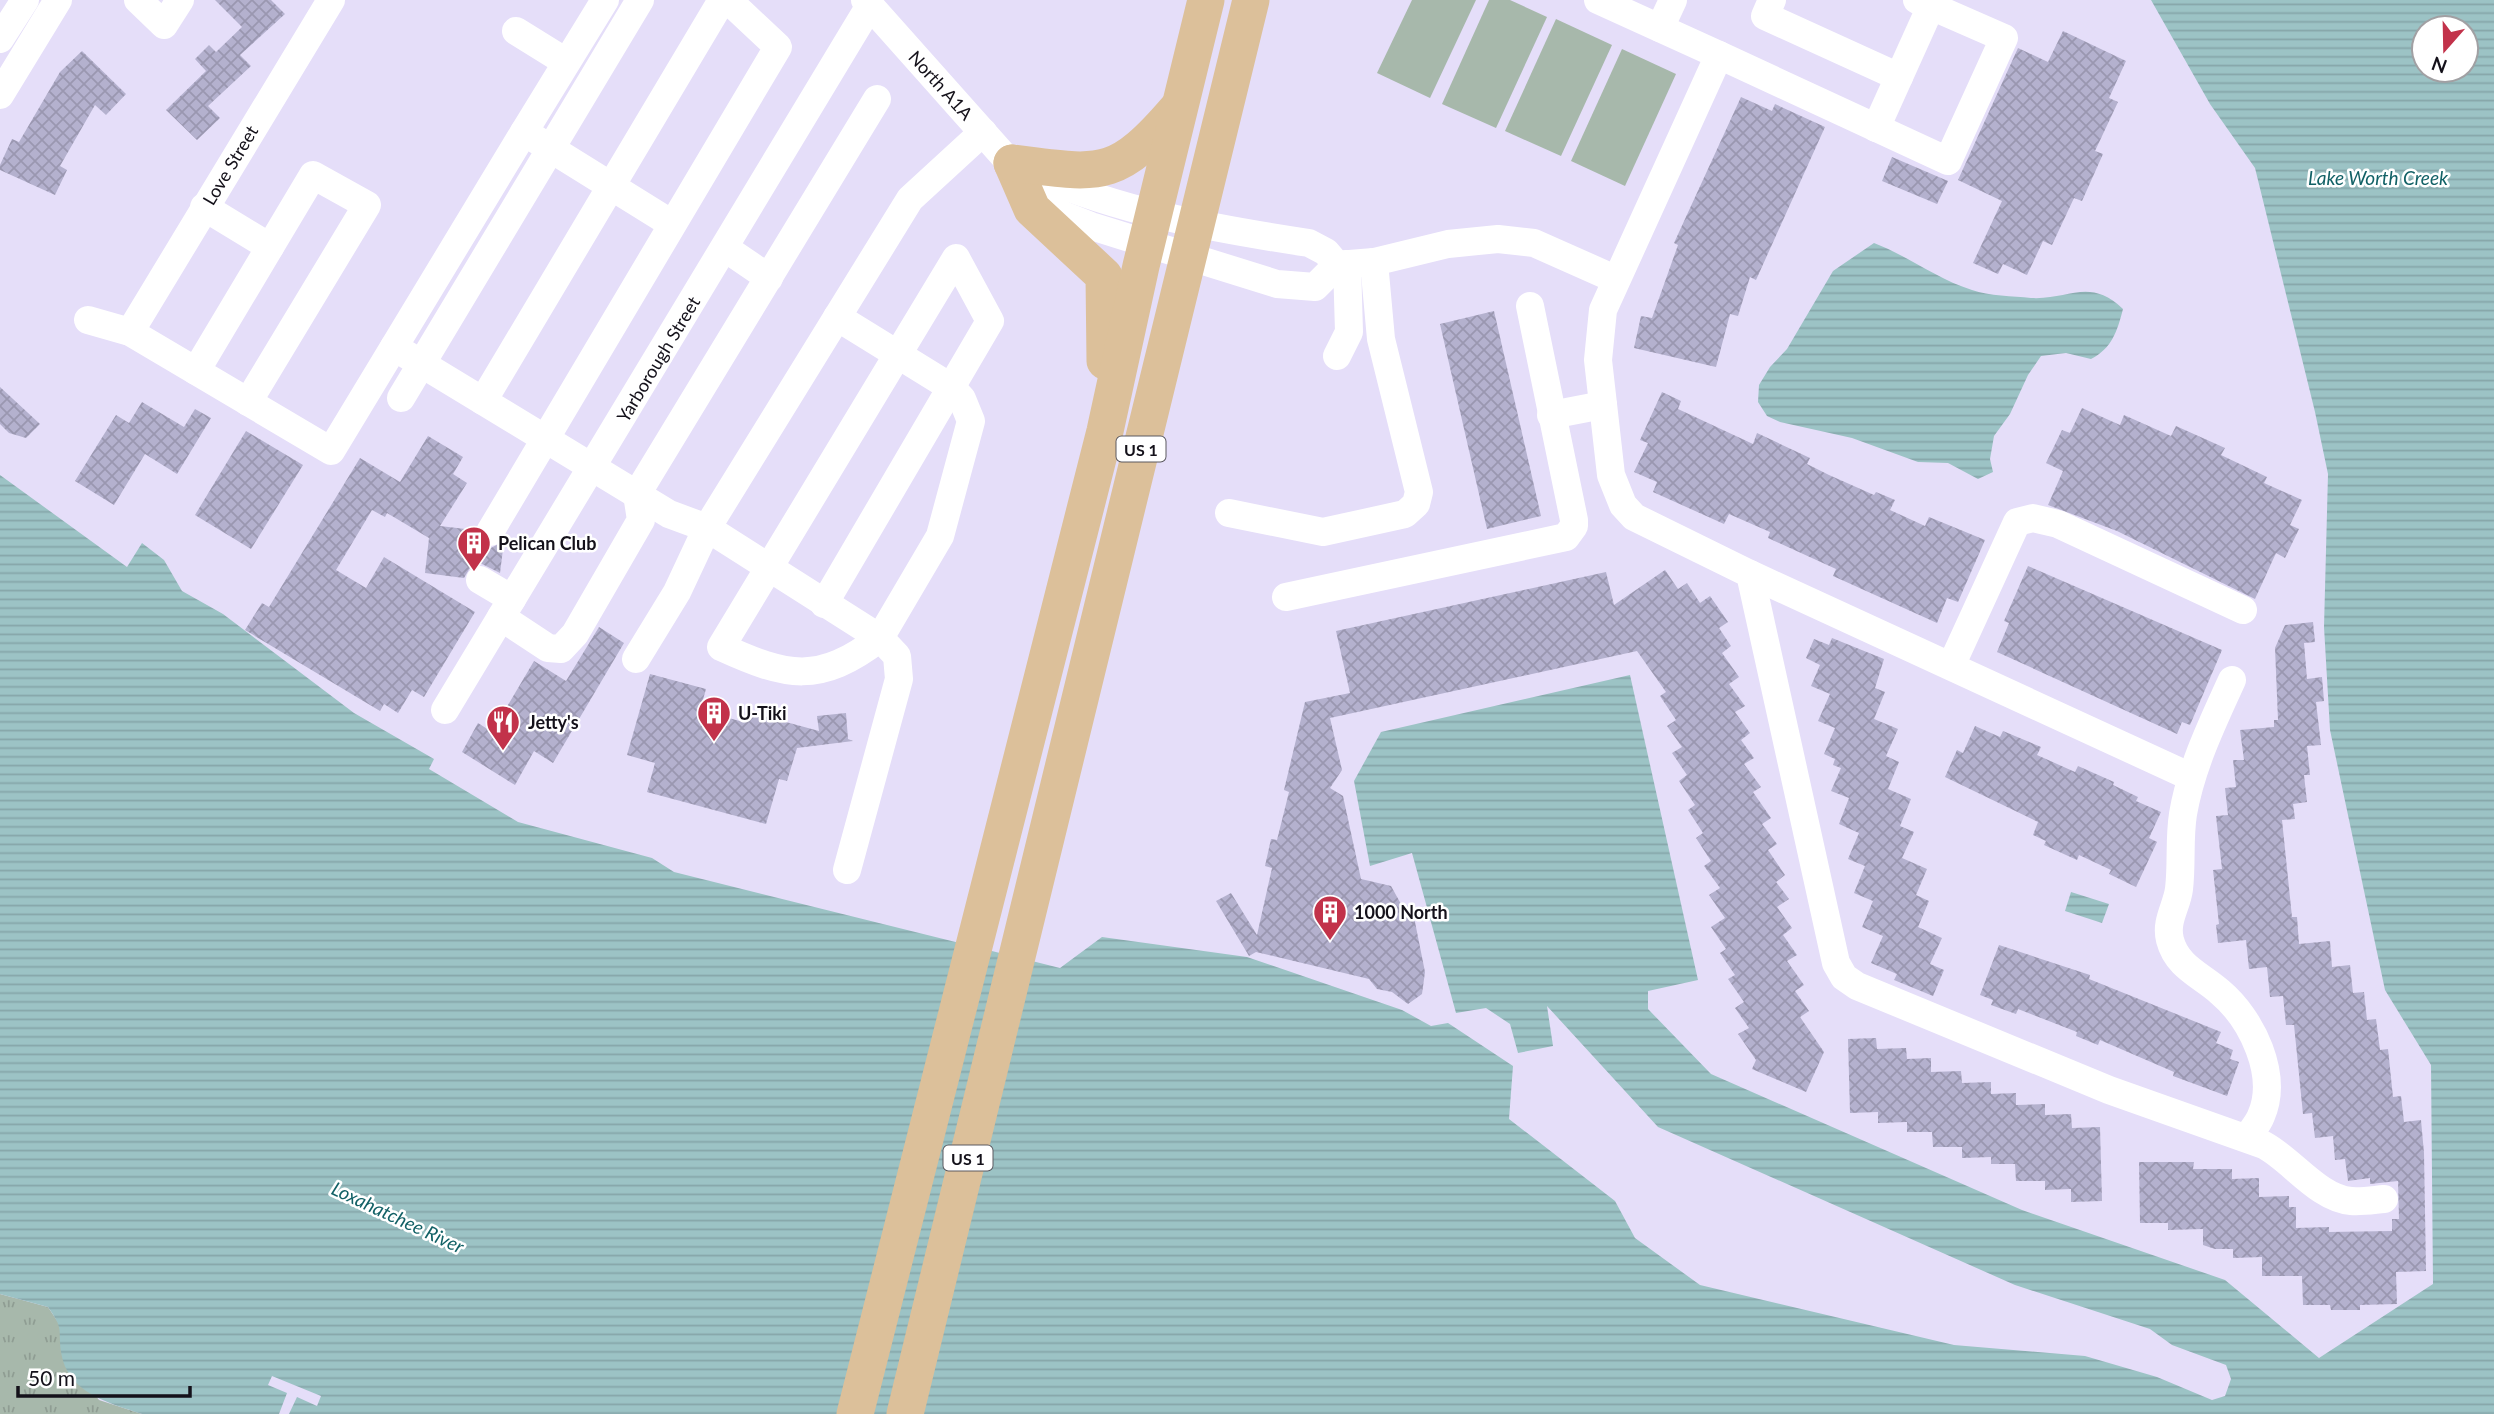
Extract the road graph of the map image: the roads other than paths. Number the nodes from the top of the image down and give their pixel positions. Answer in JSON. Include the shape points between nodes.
{"nodes":[{"id":1,"x":25,"y":0,"type":"edge"},
{"id":2,"x":58,"y":0,"type":"edge"},
{"id":3,"x":138,"y":0,"type":"edge"},
{"id":4,"x":180,"y":0,"type":"edge"},
{"id":5,"x":331,"y":0,"type":"edge"},
{"id":6,"x":606,"y":0,"type":"edge"},
{"id":7,"x":640,"y":0,"type":"edge"},
{"id":8,"x":722,"y":0,"type":"edge"},
{"id":9,"x":728,"y":0,"type":"edge"},
{"id":10,"x":1206,"y":0,"type":"edge"},
{"id":11,"x":1251,"y":0,"type":"edge"},
{"id":12,"x":1598,"y":0,"type":"edge"},
{"id":13,"x":1673,"y":0,"type":"edge"},
{"id":14,"x":1772,"y":0,"type":"edge"},
{"id":15,"x":864,"y":2,"type":"edge"},
{"id":16,"x":1924,"y":3,"type":"edge"},
{"id":17,"x":1660,"y":28,"type":"junction"},
{"id":18,"x":516,"y":31,"type":"dead end"},
{"id":19,"x":0,"y":39,"type":"edge"},
{"id":20,"x":1719,"y":55,"type":"junction"},
{"id":21,"x":566,"y":62,"type":"junction"},
{"id":22,"x":1899,"y":77,"type":"junction"},
{"id":23,"x":0,"y":95,"type":"edge"},
{"id":24,"x":877,"y":99,"type":"dead end"},
{"id":25,"x":1180,"y":106,"type":"junction"},
{"id":26,"x":1876,"y":128,"type":"junction"},
{"id":27,"x":524,"y":132,"type":"junction"},
{"id":28,"x":983,"y":132,"type":"junction"},
{"id":29,"x":551,"y":148,"type":"junction"},
{"id":30,"x":1012,"y":163,"type":"junction"},
{"id":31,"x":611,"y":186,"type":"junction"},
{"id":32,"x":204,"y":207,"type":"junction"},
{"id":33,"x":672,"y":224,"type":"junction"},
{"id":34,"x":1151,"y":227,"type":"junction"},
{"id":35,"x":1192,"y":240,"type":"junction"},
{"id":36,"x":270,"y":247,"type":"junction"},
{"id":37,"x":726,"y":248,"type":"junction"},
{"id":38,"x":1353,"y":264,"type":"junction"},
{"id":39,"x":769,"y":278,"type":"junction"},
{"id":40,"x":1615,"y":279,"type":"junction"},
{"id":41,"x":1530,"y":306,"type":"dead end"},
{"id":42,"x":837,"y":317,"type":"junction"},
{"id":43,"x":88,"y":320,"type":"dead end"},
{"id":44,"x":131,"y":332,"type":"junction"},
{"id":45,"x":394,"y":347,"type":"junction"},
{"id":46,"x":898,"y":355,"type":"junction"},
{"id":47,"x":1337,"y":356,"type":"dead end"},
{"id":48,"x":421,"y":363,"type":"junction"},
{"id":49,"x":196,"y":371,"type":"junction"},
{"id":50,"x":951,"y":388,"type":"junction"},
{"id":51,"x":401,"y":398,"type":"dead end"},
{"id":52,"x":484,"y":401,"type":"junction"},
{"id":53,"x":248,"y":402,"type":"junction"},
{"id":54,"x":1603,"y":405,"type":"junction"},
{"id":55,"x":1551,"y":415,"type":"junction"},
{"id":56,"x":1105,"y":431,"type":"junction"},
{"id":57,"x":545,"y":438,"type":"junction"},
{"id":58,"x":593,"y":467,"type":"junction"},
{"id":59,"x":637,"y":494,"type":"junction"},
{"id":60,"x":1229,"y":513,"type":"dead end"},
{"id":61,"x":707,"y":528,"type":"junction"},
{"id":62,"x":490,"y":533,"type":"dead end"},
{"id":63,"x":768,"y":569,"type":"junction"},
{"id":64,"x":1750,"y":574,"type":"junction"},
{"id":65,"x":480,"y":580,"type":"dead end"},
{"id":66,"x":1286,"y":597,"type":"dead end"},
{"id":67,"x":824,"y":604,"type":"junction"},
{"id":68,"x":507,"y":608,"type":"junction"},
{"id":69,"x":2243,"y":610,"type":"dead end"},
{"id":70,"x":880,"y":638,"type":"junction"},
{"id":71,"x":636,"y":659,"type":"dead end"},
{"id":72,"x":1951,"y":666,"type":"junction"},
{"id":73,"x":2232,"y":680,"type":"dead end"},
{"id":74,"x":445,"y":710,"type":"dead end"},
{"id":75,"x":2191,"y":777,"type":"junction"},
{"id":76,"x":847,"y":870,"type":"dead end"},
{"id":77,"x":2247,"y":1138,"type":"junction"},
{"id":78,"x":2384,"y":1199,"type":"dead end"},
{"id":79,"x":855,"y":1414,"type":"edge"},
{"id":80,"x":905,"y":1414,"type":"edge"}],
"edges":[{"from":1,"to":19,"type":"street"},
{"from":2,"to":23,"type":"street"},
{"from":3,"to":4,"type":"street","via":[[164,25]]},
{"from":5,"to":32,"type":"street","name":"Love Street"},
{"from":6,"to":21,"type":"street"},
{"from":7,"to":29,"type":"street"},
{"from":8,"to":31,"type":"street"},
{"from":9,"to":33,"type":"street","via":[[778,47]]},
{"from":10,"to":25,"type":"main road","number":"US 1"},
{"from":11,"to":35,"type":"main road","number":"US 1"},
{"from":12,"to":17,"type":"street"},
{"from":13,"to":17,"type":"street"},
{"from":14,"to":22,"type":"street","via":[[1765,16]]},
{"from":15,"to":28,"type":"street","name":"North A1A"},
{"from":15,"to":37,"type":"street","name":"Yarborough Street"},
{"from":16,"to":22,"type":"street"},
{"from":16,"to":26,"type":"street","via":[[2004,38],[1948,161]]},
{"from":17,"to":20,"type":"street"},
{"from":18,"to":21,"type":"street"},
{"from":20,"to":26,"type":"street"},
{"from":20,"to":40,"type":"street"},
{"from":21,"to":27,"type":"street"},
{"from":22,"to":26,"type":"street"},
{"from":24,"to":39,"type":"street"},
{"from":25,"to":30,"type":"main road","via":[[1143,147],[1109,168],[1074,171]]},
{"from":25,"to":34,"type":"main road","number":"US 1"},
{"from":27,"to":29,"type":"street"},
{"from":27,"to":45,"type":"street"},
{"from":28,"to":30,"type":"street","name":"North A1A"},
{"from":28,"to":42,"type":"street","via":[[910,199]]},
{"from":29,"to":31,"type":"street"},
{"from":29,"to":48,"type":"street"},
{"from":30,"to":34,"type":"street","name":"North A1A"},
{"from":30,"to":56,"type":"main road","via":[[1032,209],[1104,276]]},
{"from":31,"to":33,"type":"street"},
{"from":31,"to":52,"type":"street"},
{"from":32,"to":36,"type":"street"},
{"from":32,"to":44,"type":"street","name":"Love Street"},
{"from":33,"to":57,"type":"street"},
{"from":34,"to":35,"type":"street","name":"North A1A"},
{"from":34,"to":56,"type":"main road","number":"US 1"},
{"from":35,"to":38,"type":"street","via":[[1310,243]]},
{"from":35,"to":38,"type":"street","via":[[1278,284],[1315,287]]},
{"from":35,"to":80,"type":"main road","number":"US 1"},
{"from":36,"to":49,"type":"street"},
{"from":36,"to":53,"type":"street","via":[[313,175],[367,205]]},
{"from":37,"to":39,"type":"street"},
{"from":37,"to":58,"type":"street","name":"Yarborough Street"},
{"from":38,"to":40,"type":"street","via":[[1448,244],[1516,240],[1551,249]]},
{"from":38,"to":47,"type":"street","via":[[1349,332]]},
{"from":38,"to":60,"type":"street","via":[[1381,339],[1419,492],[1416,504],[1405,514],[1323,532]]},
{"from":39,"to":59,"type":"street"},
{"from":40,"to":54,"type":"street","via":[[1603,310],[1598,343]]},
{"from":41,"to":55,"type":"street"},
{"from":42,"to":46,"type":"street"},
{"from":42,"to":61,"type":"street"},
{"from":43,"to":44,"type":"street"},
{"from":44,"to":49,"type":"street"},
{"from":45,"to":48,"type":"street"},
{"from":45,"to":53,"type":"street","via":[[331,451]]},
{"from":46,"to":50,"type":"street"},
{"from":46,"to":50,"type":"street","via":[[956,258],[990,321]]},
{"from":46,"to":63,"type":"street"},
{"from":48,"to":51,"type":"street"},
{"from":48,"to":52,"type":"street"},
{"from":49,"to":53,"type":"street"},
{"from":50,"to":67,"type":"street"},
{"from":50,"to":70,"type":"street","via":[[962,399],[971,421],[940,536]]},
{"from":52,"to":57,"type":"street"},
{"from":54,"to":55,"type":"street"},
{"from":54,"to":64,"type":"street","via":[[1611,475],[1623,505],[1647,526]]},
{"from":55,"to":66,"type":"street","via":[[1574,520],[1566,537]]},
{"from":56,"to":79,"type":"main road","number":"US 1"},
{"from":57,"to":58,"type":"street"},
{"from":57,"to":62,"type":"street"},
{"from":58,"to":59,"type":"street"},
{"from":58,"to":68,"type":"street","name":"Yarborough Street"},
{"from":59,"to":61,"type":"street","via":[[669,514]]},
{"from":59,"to":68,"type":"street","via":[[641,520],[575,634],[561,649],[548,648]]},
{"from":61,"to":63,"type":"street"},
{"from":61,"to":71,"type":"street","via":[[677,592]]},
{"from":63,"to":67,"type":"street"},
{"from":63,"to":70,"type":"street","via":[[721,647],[756,663],[796,672],[825,670],[852,659]]},
{"from":64,"to":72,"type":"street"},
{"from":64,"to":77,"type":"street","via":[[1836,962],[1844,977],[1973,1036]]},
{"from":65,"to":68,"type":"street"},
{"from":67,"to":70,"type":"street"},
{"from":68,"to":74,"type":"street","name":"Yarborough Street","via":[[460,671]]},
{"from":69,"to":72,"type":"street","via":[[2058,524],[2033,518],[2017,522]]},
{"from":70,"to":76,"type":"street","via":[[897,656],[899,679]]},
{"from":72,"to":75,"type":"street"},
{"from":73,"to":75,"type":"street"},
{"from":75,"to":77,"type":"street","via":[[2183,816],[2179,891],[2169,938],[2186,967],[2232,1003],[2260,1052],[2265,1102],[2261,1118]]},
{"from":77,"to":78,"type":"street","via":[[2280,1154],[2328,1193],[2349,1201]]}]}
